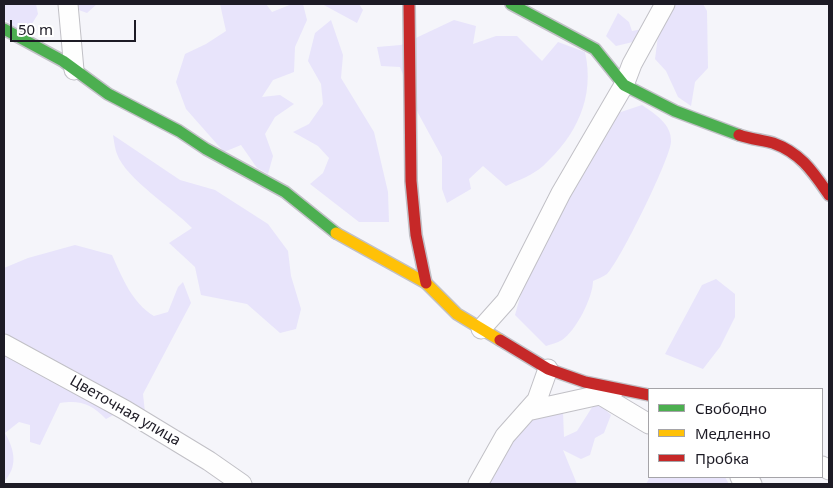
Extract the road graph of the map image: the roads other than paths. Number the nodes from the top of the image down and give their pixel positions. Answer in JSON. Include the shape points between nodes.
{"nodes":[{"id":1,"x":68,"y":4,"type":"edge"},
{"id":2,"x":410,"y":4,"type":"edge"},
{"id":3,"x":511,"y":4,"type":"edge"},
{"id":4,"x":665,"y":4,"type":"edge"},
{"id":5,"x":4,"y":30,"type":"edge"},
{"id":6,"x":74,"y":70,"type":"junction"},
{"id":7,"x":624,"y":85,"type":"junction"},
{"id":8,"x":829,"y":195,"type":"edge"},
{"id":9,"x":426,"y":283,"type":"junction"},
{"id":10,"x":480,"y":329,"type":"junction"},
{"id":11,"x":4,"y":344,"type":"edge"},
{"id":12,"x":548,"y":369,"type":"junction"},
{"id":13,"x":620,"y":391,"type":"junction"},
{"id":14,"x":599,"y":394,"type":"junction"},
{"id":15,"x":648,"y":395,"type":"edge"},
{"id":16,"x":527,"y":411,"type":"junction"},
{"id":17,"x":648,"y":423,"type":"edge"},
{"id":18,"x":242,"y":484,"type":"edge"},
{"id":19,"x":478,"y":484,"type":"edge"}],
"edges":[{"from":1,"to":6,"type":"street"},
{"from":2,"to":9,"type":"street","via":[[411,180],[416,235]]},
{"from":3,"to":7,"type":"street","via":[[595,49]]},
{"from":4,"to":7,"type":"street"},
{"from":5,"to":6,"type":"street"},
{"from":6,"to":9,"type":"street","via":[[108,94],[285,192],[340,236]]},
{"from":7,"to":8,"type":"street","via":[[708,124],[793,152],[808,164]]},
{"from":7,"to":10,"type":"street","via":[[561,193],[506,301]]},
{"from":9,"to":10,"type":"street","via":[[457,314]]},
{"from":10,"to":12,"type":"street"},
{"from":11,"to":18,"type":"street","name":"Цветочная улица","via":[[125,410]]},
{"from":12,"to":13,"type":"street"},
{"from":12,"to":16,"type":"street","via":[[537,400]]},
{"from":13,"to":14,"type":"street"},
{"from":13,"to":15,"type":"street"},
{"from":14,"to":16,"type":"street"},
{"from":14,"to":17,"type":"street"},
{"from":16,"to":19,"type":"street","via":[[505,436]]}]}
